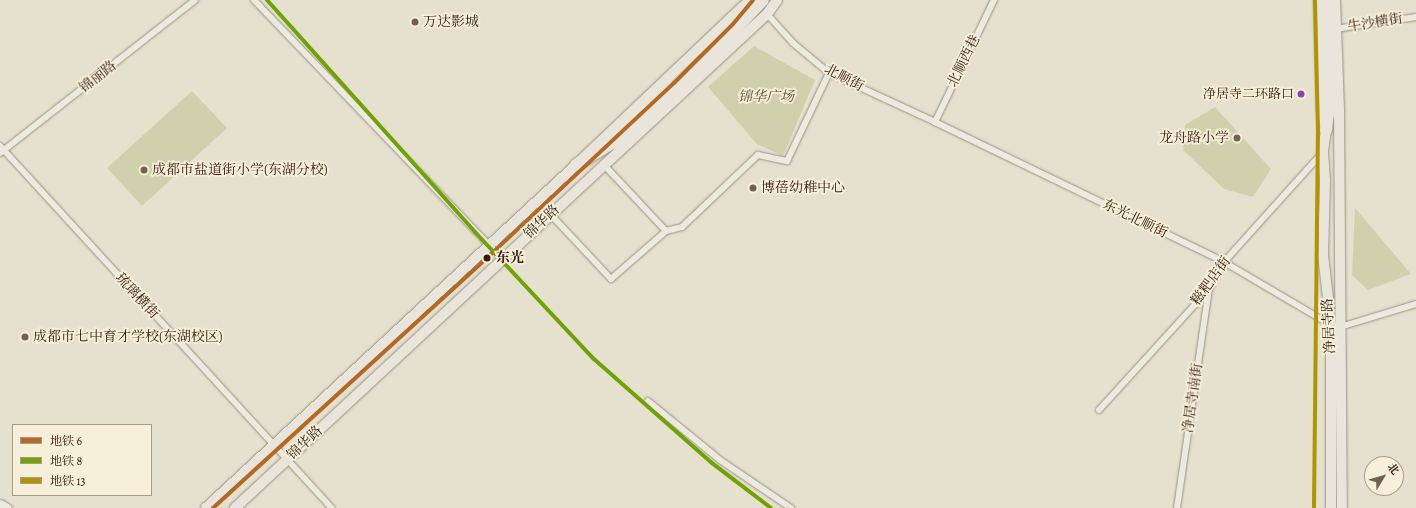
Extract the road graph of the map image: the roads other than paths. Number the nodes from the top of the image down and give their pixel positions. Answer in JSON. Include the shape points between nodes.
{"nodes":[{"id":1,"x":195,"y":0,"type":"edge"},
{"id":2,"x":254,"y":0,"type":"edge"},
{"id":3,"x":750,"y":0,"type":"edge"},
{"id":4,"x":763,"y":0,"type":"edge"},
{"id":5,"x":777,"y":0,"type":"edge"},
{"id":6,"x":994,"y":0,"type":"edge"},
{"id":7,"x":1320,"y":0,"type":"edge"},
{"id":8,"x":1329,"y":0,"type":"edge"},
{"id":9,"x":1335,"y":0,"type":"edge"},
{"id":10,"x":767,"y":14,"type":"junction"},
{"id":11,"x":1416,"y":17,"type":"edge"},
{"id":12,"x":1335,"y":29,"type":"junction"},
{"id":13,"x":829,"y":73,"type":"junction"},
{"id":14,"x":935,"y":122,"type":"junction"},
{"id":15,"x":1326,"y":130,"type":"junction"},
{"id":16,"x":1,"y":150,"type":"edge"},
{"id":17,"x":1323,"y":152,"type":"junction"},
{"id":18,"x":576,"y":165,"type":"junction"},
{"id":19,"x":604,"y":165,"type":"junction"},
{"id":20,"x":553,"y":217,"type":"dead end"},
{"id":21,"x":666,"y":231,"type":"junction"},
{"id":22,"x":488,"y":245,"type":"junction"},
{"id":23,"x":502,"y":259,"type":"junction"},
{"id":24,"x":1224,"y":262,"type":"junction"},
{"id":25,"x":1209,"y":289,"type":"junction"},
{"id":26,"x":1416,"y":304,"type":"edge"},
{"id":27,"x":1336,"y":326,"type":"junction"},
{"id":28,"x":648,"y":402,"type":"dead end"},
{"id":29,"x":1099,"y":410,"type":"dead end"},
{"id":30,"x":274,"y":445,"type":"junction"},
{"id":31,"x":287,"y":459,"type":"junction"},
{"id":32,"x":0,"y":504,"type":"edge"},
{"id":33,"x":7,"y":508,"type":"edge"},
{"id":34,"x":206,"y":508,"type":"edge"},
{"id":35,"x":235,"y":508,"type":"edge"},
{"id":36,"x":332,"y":508,"type":"edge"},
{"id":37,"x":791,"y":508,"type":"edge"},
{"id":38,"x":1177,"y":508,"type":"edge"},
{"id":39,"x":1331,"y":508,"type":"edge"},
{"id":40,"x":1342,"y":508,"type":"edge"}],
"edges":[{"from":1,"to":16,"type":"street","name":"锦丽路"},
{"from":2,"to":22,"type":"street"},
{"from":3,"to":18,"type":"main road","name":"锦华路"},
{"from":4,"to":18,"type":"highway","via":[[717,48],[614,142]]},
{"from":5,"to":10,"type":"main road","name":"锦华路"},
{"from":6,"to":14,"type":"street","name":"北顺西巷"},
{"from":7,"to":15,"type":"main road","name":"净居寺路","via":[[1322,109]]},
{"from":8,"to":15,"type":"highway"},
{"from":9,"to":12,"type":"main road","name":"净居寺路"},
{"from":10,"to":13,"type":"street","name":"北顺街","via":[[793,43]]},
{"from":10,"to":19,"type":"main road","name":"锦华路"},
{"from":11,"to":12,"type":"street","name":"牛沙横街"},
{"from":12,"to":27,"type":"main road","name":"净居寺路","via":[[1339,109]]},
{"from":13,"to":14,"type":"street","name":"北顺街"},
{"from":13,"to":21,"type":"street","via":[[787,161],[758,155],[682,227]]},
{"from":14,"to":24,"type":"street","name":"东光北顺街"},
{"from":15,"to":17,"type":"main road","name":"净居寺路"},
{"from":16,"to":30,"type":"street","name":"琉璃横街"},
{"from":17,"to":24,"type":"street","name":"糍粑店街"},
{"from":17,"to":27,"type":"main road","name":"净居寺路","via":[[1323,254]]},
{"from":18,"to":22,"type":"main road","name":"锦华路"},
{"from":19,"to":21,"type":"street"},
{"from":19,"to":23,"type":"main road","name":"锦华路"},
{"from":20,"to":21,"type":"street","via":[[610,279]]},
{"from":22,"to":23,"type":"street"},
{"from":22,"to":30,"type":"main road","name":"锦华路"},
{"from":23,"to":31,"type":"main road","name":"锦华路"},
{"from":24,"to":25,"type":"street","name":"糍粑店街"},
{"from":24,"to":27,"type":"street","name":"东光北顺街"},
{"from":25,"to":29,"type":"street","name":"糍粑店街"},
{"from":25,"to":38,"type":"street","name":"净居寺南街"},
{"from":26,"to":27,"type":"street"},
{"from":27,"to":39,"type":"main road","name":"净居寺路"},
{"from":27,"to":40,"type":"main road","name":"净居寺路"},
{"from":28,"to":37,"type":"street","via":[[720,460]]},
{"from":30,"to":31,"type":"street","name":"琉璃横街"},
{"from":30,"to":34,"type":"main road","name":"锦华路"},
{"from":31,"to":35,"type":"main road","name":"锦华路"},
{"from":31,"to":36,"type":"street","name":"琉璃横街"},
{"from":32,"to":33,"type":"street"}]}
